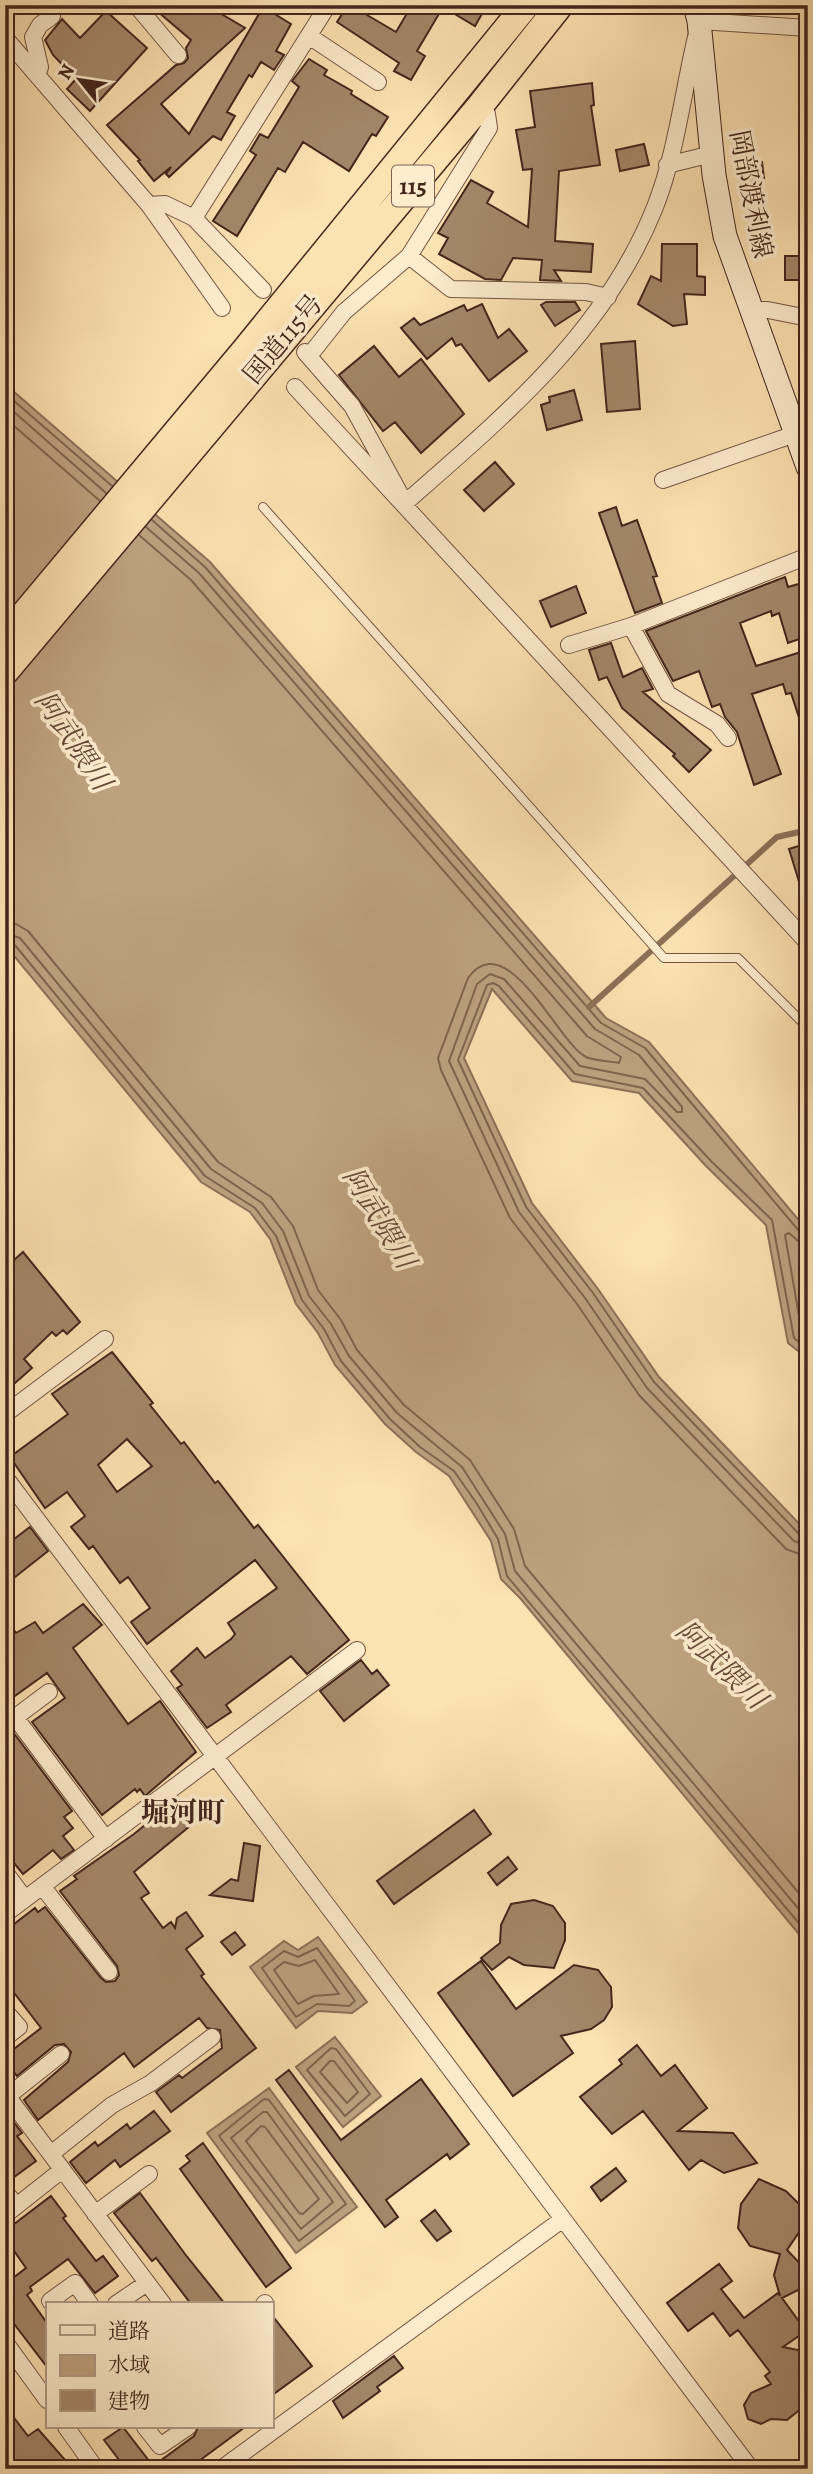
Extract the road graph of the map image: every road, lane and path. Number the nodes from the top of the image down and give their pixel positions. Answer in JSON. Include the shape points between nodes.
{"nodes":[{"id":1,"x":136,"y":5,"type":"edge"},
{"id":2,"x":328,"y":5,"type":"edge"},
{"id":3,"x":526,"y":5,"type":"edge"},
{"id":4,"x":559,"y":5,"type":"edge"},
{"id":5,"x":698,"y":11,"type":"edge"},
{"id":6,"x":52,"y":16,"type":"dead end"},
{"id":7,"x":808,"y":28,"type":"edge"},
{"id":8,"x":309,"y":36,"type":"junction"},
{"id":9,"x":5,"y":38,"type":"edge"},
{"id":10,"x":177,"y":55,"type":"dead end"},
{"id":11,"x":37,"y":75,"type":"junction"},
{"id":12,"x":378,"y":82,"type":"dead end"},
{"id":13,"x":480,"y":106,"type":"junction"},
{"id":14,"x":712,"y":154,"type":"junction"},
{"id":15,"x":667,"y":165,"type":"junction"},
{"id":16,"x":149,"y":205,"type":"junction"},
{"id":17,"x":194,"y":218,"type":"junction"},
{"id":18,"x":409,"y":256,"type":"junction"},
{"id":19,"x":263,"y":290,"type":"dead end"},
{"id":20,"x":608,"y":298,"type":"junction"},
{"id":21,"x":222,"y":308,"type":"dead end"},
{"id":22,"x":750,"y":310,"type":"junction"},
{"id":23,"x":808,"y":318,"type":"edge"},
{"id":24,"x":254,"y":357,"type":"junction"},
{"id":25,"x":295,"y":387,"type":"dead end"},
{"id":26,"x":795,"y":433,"type":"junction"},
{"id":27,"x":808,"y":467,"type":"edge"},
{"id":28,"x":663,"y":480,"type":"dead end"},
{"id":29,"x":405,"y":503,"type":"junction"},
{"id":30,"x":262,"y":507,"type":"dead end"},
{"id":31,"x":808,"y":556,"type":"edge"},
{"id":32,"x":631,"y":626,"type":"junction"},
{"id":33,"x":5,"y":637,"type":"edge"},
{"id":34,"x":569,"y":645,"type":"dead end"},
{"id":35,"x":5,"y":672,"type":"edge"},
{"id":36,"x":728,"y":738,"type":"dead end"},
{"id":37,"x":808,"y":943,"type":"edge"},
{"id":38,"x":808,"y":1028,"type":"edge"},
{"id":39,"x":105,"y":1339,"type":"dead end"},
{"id":40,"x":5,"y":1414,"type":"edge"},
{"id":41,"x":5,"y":1477,"type":"edge"},
{"id":42,"x":357,"y":1650,"type":"dead end"},
{"id":43,"x":49,"y":1692,"type":"dead end"},
{"id":44,"x":10,"y":1721,"type":"edge"},
{"id":45,"x":218,"y":1757,"type":"junction"},
{"id":46,"x":106,"y":1839,"type":"junction"},
{"id":47,"x":5,"y":1872,"type":"edge"},
{"id":48,"x":42,"y":1886,"type":"junction"},
{"id":49,"x":25,"y":1899,"type":"junction"},
{"id":50,"x":5,"y":1914,"type":"edge"},
{"id":51,"x":108,"y":1972,"type":"dead end"},
{"id":52,"x":5,"y":2011,"type":"edge"},
{"id":53,"x":212,"y":2037,"type":"dead end"},
{"id":54,"x":5,"y":2038,"type":"edge"},
{"id":55,"x":61,"y":2054,"type":"dead end"},
{"id":56,"x":6,"y":2094,"type":"edge"},
{"id":57,"x":51,"y":2154,"type":"junction"},
{"id":58,"x":62,"y":2170,"type":"junction"},
{"id":59,"x":149,"y":2174,"type":"dead end"},
{"id":60,"x":5,"y":2192,"type":"edge"},
{"id":61,"x":11,"y":2211,"type":"edge"},
{"id":62,"x":95,"y":2214,"type":"junction"},
{"id":63,"x":563,"y":2219,"type":"junction"},
{"id":64,"x":147,"y":2283,"type":"junction"},
{"id":65,"x":51,"y":2302,"type":"edge"},
{"id":66,"x":89,"y":2302,"type":"edge"},
{"id":67,"x":119,"y":2302,"type":"edge"},
{"id":68,"x":161,"y":2302,"type":"edge"},
{"id":69,"x":5,"y":2342,"type":"edge"},
{"id":70,"x":46,"y":2399,"type":"edge"},
{"id":71,"x":273,"y":2423,"type":"edge"},
{"id":72,"x":67,"y":2428,"type":"edge"},
{"id":73,"x":146,"y":2428,"type":"edge"},
{"id":74,"x":184,"y":2428,"type":"edge"},
{"id":75,"x":260,"y":2432,"type":"edge"},
{"id":76,"x":96,"y":2469,"type":"edge"},
{"id":77,"x":221,"y":2469,"type":"edge"},
{"id":78,"x":751,"y":2469,"type":"edge"}],
"edges":[{"from":1,"to":10,"type":"street"},
{"from":2,"to":8,"type":"street"},
{"from":3,"to":24,"type":"highway","name":"国道115号","number":"115"},
{"from":4,"to":13,"type":"highway","name":"国道115号","number":"115"},
{"from":5,"to":7,"type":"street"},
{"from":5,"to":14,"type":"main road","name":"岡部渡利線"},
{"from":5,"to":15,"type":"street"},
{"from":6,"to":11,"type":"street","via":[[33,37],[40,67]]},
{"from":8,"to":12,"type":"street"},
{"from":8,"to":17,"type":"street"},
{"from":9,"to":11,"type":"street"},
{"from":11,"to":16,"type":"street"},
{"from":13,"to":18,"type":"street","via":[[489,128]]},
{"from":13,"to":24,"type":"highway","name":"国道115号","number":"115"},
{"from":14,"to":15,"type":"street"},
{"from":14,"to":22,"type":"main road","name":"岡部渡利線","via":[[725,236]]},
{"from":15,"to":20,"type":"street","via":[[655,206]]},
{"from":16,"to":17,"type":"street","via":[[165,204]]},
{"from":16,"to":21,"type":"street"},
{"from":17,"to":19,"type":"street"},
{"from":18,"to":20,"type":"street","via":[[451,289],[586,292]]},
{"from":18,"to":29,"type":"street","via":[[344,312],[307,354],[352,406]]},
{"from":20,"to":29,"type":"street","via":[[573,345],[516,406]]},
{"from":22,"to":23,"type":"street"},
{"from":22,"to":26,"type":"main road","name":"岡部渡利線"},
{"from":24,"to":33,"type":"highway","name":"国道115号","number":"115"},
{"from":24,"to":35,"type":"highway","name":"国道115号","number":"115"},
{"from":25,"to":29,"type":"street"},
{"from":26,"to":27,"type":"main road","name":"岡部渡利線"},
{"from":26,"to":28,"type":"street"},
{"from":29,"to":37,"type":"street"},
{"from":30,"to":38,"type":"lane","via":[[664,958],[738,958]]},
{"from":31,"to":32,"type":"street"},
{"from":32,"to":34,"type":"street"},
{"from":32,"to":36,"type":"street","via":[[668,694],[717,724]]},
{"from":39,"to":40,"type":"street"},
{"from":41,"to":45,"type":"street"},
{"from":42,"to":45,"type":"street"},
{"from":43,"to":44,"type":"street"},
{"from":44,"to":46,"type":"street"},
{"from":45,"to":46,"type":"street"},
{"from":45,"to":63,"type":"street"},
{"from":46,"to":48,"type":"street"},
{"from":47,"to":49,"type":"street"},
{"from":48,"to":49,"type":"street"},
{"from":48,"to":51,"type":"street"},
{"from":49,"to":50,"type":"street"},
{"from":52,"to":54,"type":"street","via":[[19,2027]]},
{"from":53,"to":57,"type":"street","via":[[151,2083],[112,2105]]},
{"from":55,"to":56,"type":"street"},
{"from":56,"to":57,"type":"street"},
{"from":57,"to":58,"type":"street"},
{"from":58,"to":61,"type":"street"},
{"from":58,"to":62,"type":"street"},
{"from":59,"to":62,"type":"street"},
{"from":60,"to":61,"type":"street"},
{"from":62,"to":64,"type":"street"},
{"from":63,"to":71,"type":"street"},
{"from":63,"to":78,"type":"street"},
{"from":64,"to":67,"type":"street"},
{"from":64,"to":68,"type":"street"},
{"from":65,"to":66,"type":"street","via":[[75,2283]]},
{"from":69,"to":70,"type":"street"},
{"from":72,"to":76,"type":"street"},
{"from":73,"to":74,"type":"street","via":[[160,2446]]},
{"from":75,"to":77,"type":"street"}]}
